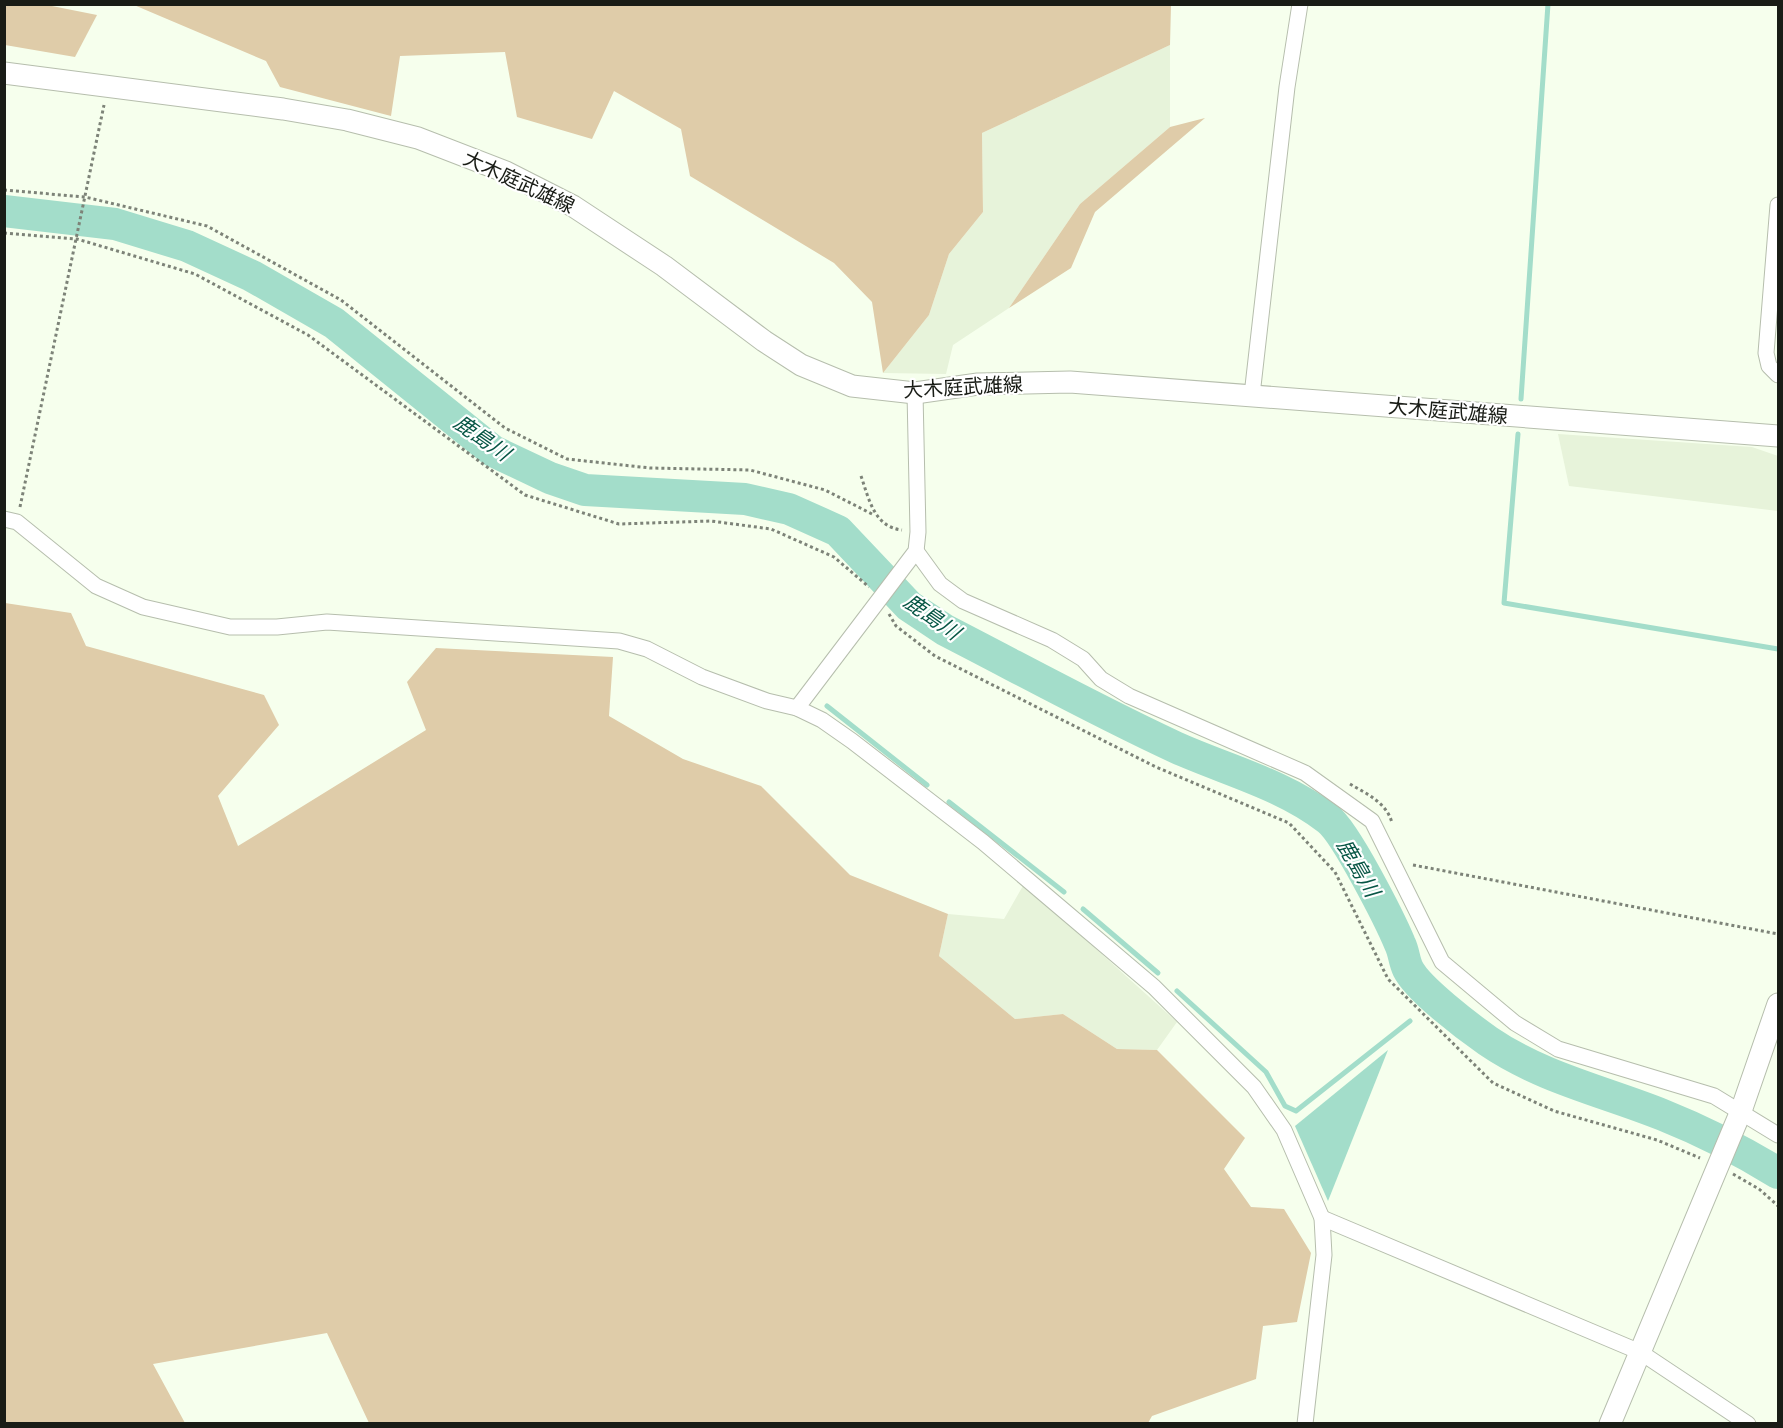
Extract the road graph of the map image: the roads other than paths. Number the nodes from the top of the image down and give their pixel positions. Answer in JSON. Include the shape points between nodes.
{"nodes":[{"id":1,"x":1300,"y":4,"type":"edge"},
{"id":2,"x":4,"y":73,"type":"edge"},
{"id":3,"x":1779,"y":205,"type":"edge"},
{"id":4,"x":1779,"y":375,"type":"edge"},
{"id":5,"x":915,"y":393,"type":"junction"},
{"id":6,"x":1252,"y":395,"type":"junction"},
{"id":7,"x":1779,"y":436,"type":"edge"},
{"id":8,"x":11,"y":520,"type":"edge"},
{"id":9,"x":913,"y":555,"type":"junction"},
{"id":10,"x":796,"y":708,"type":"junction"},
{"id":11,"x":1779,"y":1004,"type":"edge"},
{"id":12,"x":1741,"y":1110,"type":"junction"},
{"id":13,"x":1779,"y":1135,"type":"edge"},
{"id":14,"x":1322,"y":1218,"type":"junction"},
{"id":15,"x":1640,"y":1352,"type":"junction"},
{"id":16,"x":1305,"y":1424,"type":"edge"},
{"id":17,"x":1610,"y":1424,"type":"edge"},
{"id":18,"x":1748,"y":1424,"type":"edge"}],
"edges":[{"from":1,"to":6,"type":"street"},
{"from":2,"to":5,"type":"main road","name":"大木庭武雄線","via":[[284,109],[418,138],[506,172],[573,206],[801,365],[852,386]]},
{"from":3,"to":4,"type":"street","via":[[1766,353],[1768,366]]},
{"from":5,"to":6,"type":"main road","name":"大木庭武雄線","via":[[978,384],[1070,382]]},
{"from":5,"to":9,"type":"street","via":[[918,532]]},
{"from":6,"to":7,"type":"main road","name":"大木庭武雄線"},
{"from":8,"to":10,"type":"street","via":[[96,586],[143,607],[230,627],[327,622],[619,641],[646,649],[702,677]]},
{"from":9,"to":10,"type":"street"},
{"from":9,"to":12,"type":"street","via":[[940,584],[963,601],[1052,640],[1129,696],[1305,773],[1372,821],[1442,962],[1515,1023],[1558,1049],[1714,1096]]},
{"from":10,"to":14,"type":"street","via":[[852,741],[983,842],[1154,987],[1254,1087],[1284,1130]]},
{"from":11,"to":12,"type":"main road"},
{"from":12,"to":13,"type":"street"},
{"from":12,"to":15,"type":"main road"},
{"from":14,"to":15,"type":"street"},
{"from":14,"to":16,"type":"street","via":[[1324,1255]]},
{"from":15,"to":17,"type":"main road"},
{"from":15,"to":18,"type":"street"}]}
